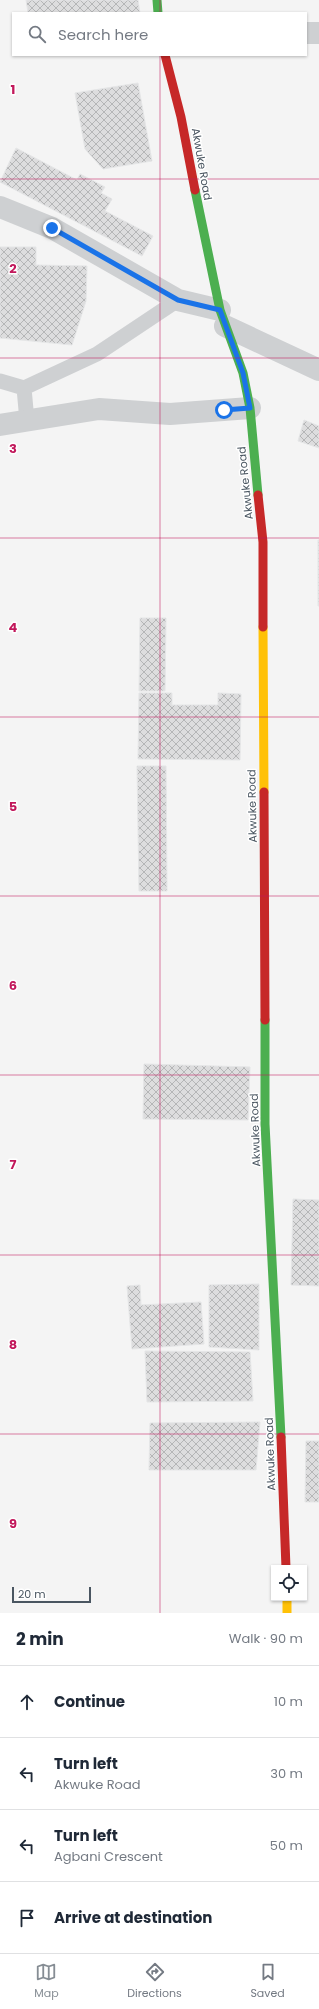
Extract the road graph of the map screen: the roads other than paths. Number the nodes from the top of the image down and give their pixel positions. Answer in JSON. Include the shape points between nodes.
{"nodes":[{"id":1,"x":157,"y":0,"type":"edge"},
{"id":2,"x":158,"y":12,"type":"edge"},
{"id":3,"x":307,"y":33,"type":"edge"},
{"id":4,"x":319,"y":33,"type":"edge"},
{"id":5,"x":165,"y":56,"type":"edge"},
{"id":6,"x":0,"y":207,"type":"edge"},
{"id":7,"x":178,"y":300,"type":"junction"},
{"id":8,"x":223,"y":318,"type":"junction"},
{"id":9,"x":319,"y":370,"type":"edge"},
{"id":10,"x":0,"y":381,"type":"edge"},
{"id":11,"x":24,"y":388,"type":"junction"},
{"id":12,"x":250,"y":408,"type":"junction"},
{"id":13,"x":27,"y":421,"type":"junction"},
{"id":14,"x":0,"y":425,"type":"edge"},
{"id":15,"x":286,"y":1565,"type":"edge"},
{"id":16,"x":286,"y":1601,"type":"edge"},
{"id":17,"x":287,"y":1613,"type":"edge"}],
"edges":[{"from":1,"to":2,"type":"main road"},
{"from":3,"to":4,"type":"street"},
{"from":5,"to":8,"type":"main road","name":"Akwuke Road","via":[[181,118],[202,236]]},
{"from":6,"to":7,"type":"street","via":[[52,228]]},
{"from":7,"to":8,"type":"street"},
{"from":7,"to":11,"type":"lane","via":[[97,354]]},
{"from":8,"to":9,"type":"street"},
{"from":8,"to":12,"type":"main road","name":"Akwuke Road","via":[[243,373]]},
{"from":10,"to":11,"type":"lane"},
{"from":11,"to":13,"type":"lane"},
{"from":12,"to":13,"type":"street","via":[[170,414],[99,409]]},
{"from":12,"to":15,"type":"main road","name":"Akwuke Road","via":[[263,542],[265,1124],[280,1394]]},
{"from":13,"to":14,"type":"street"},
{"from":16,"to":17,"type":"main road"}]}
